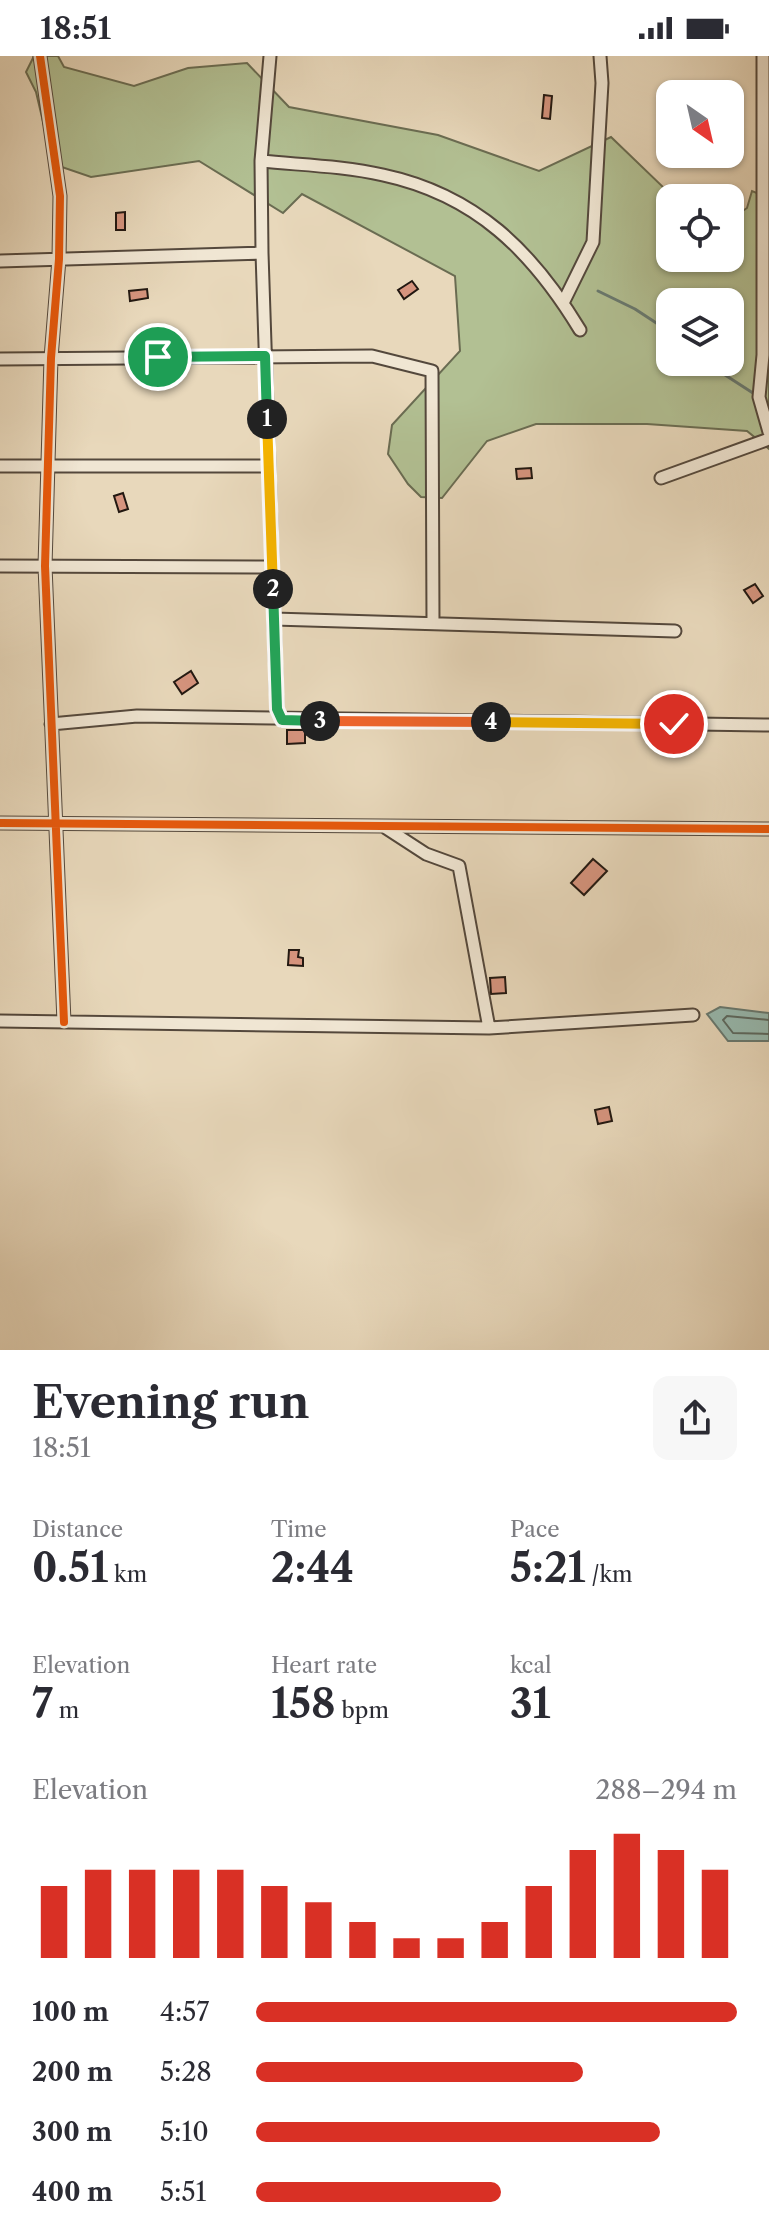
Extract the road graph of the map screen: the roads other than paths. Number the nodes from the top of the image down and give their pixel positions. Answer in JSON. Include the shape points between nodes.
{"nodes":[{"id":1,"x":40,"y":56,"type":"edge"},
{"id":2,"x":270,"y":56,"type":"edge"},
{"id":3,"x":600,"y":56,"type":"edge"},
{"id":4,"x":763,"y":56,"type":"edge"},
{"id":5,"x":261,"y":161,"type":"junction"},
{"id":6,"x":262,"y":253,"type":"junction"},
{"id":7,"x":59,"y":259,"type":"junction"},
{"id":8,"x":0,"y":261,"type":"edge"},
{"id":9,"x":563,"y":303,"type":"junction"},
{"id":10,"x":580,"y":330,"type":"dead end"},
{"id":11,"x":265,"y":356,"type":"junction"},
{"id":12,"x":51,"y":358,"type":"junction"},
{"id":13,"x":0,"y":359,"type":"edge"},
{"id":14,"x":769,"y":432,"type":"edge"},
{"id":15,"x":769,"y":439,"type":"edge"},
{"id":16,"x":0,"y":466,"type":"edge"},
{"id":17,"x":49,"y":466,"type":"junction"},
{"id":18,"x":269,"y":466,"type":"junction"},
{"id":19,"x":661,"y":478,"type":"dead end"},
{"id":20,"x":0,"y":566,"type":"edge"},
{"id":21,"x":45,"y":566,"type":"junction"},
{"id":22,"x":272,"y":567,"type":"junction"},
{"id":23,"x":274,"y":619,"type":"junction"},
{"id":24,"x":433,"y":623,"type":"junction"},
{"id":25,"x":675,"y":631,"type":"dead end"},
{"id":26,"x":282,"y":720,"type":"junction"},
{"id":27,"x":51,"y":724,"type":"junction"},
{"id":28,"x":769,"y":725,"type":"edge"},
{"id":29,"x":0,"y":823,"type":"edge"},
{"id":30,"x":55,"y":824,"type":"junction"},
{"id":31,"x":386,"y":827,"type":"junction"},
{"id":32,"x":769,"y":829,"type":"edge"},
{"id":33,"x":693,"y":1015,"type":"dead end"},
{"id":34,"x":0,"y":1021,"type":"edge"},
{"id":35,"x":64,"y":1022,"type":"junction"},
{"id":36,"x":489,"y":1028,"type":"junction"}],
"edges":[{"from":1,"to":7,"type":"street","via":[[60,196]]},
{"from":2,"to":5,"type":"street"},
{"from":3,"to":9,"type":"street","via":[[593,242]]},
{"from":4,"to":14,"type":"street","via":[[759,397]]},
{"from":5,"to":6,"type":"street"},
{"from":5,"to":9,"type":"street","via":[[383,175],[453,198],[484,217],[546,278]]},
{"from":6,"to":7,"type":"street"},
{"from":6,"to":11,"type":"street"},
{"from":7,"to":8,"type":"street"},
{"from":7,"to":12,"type":"street"},
{"from":9,"to":10,"type":"street"},
{"from":11,"to":12,"type":"street"},
{"from":11,"to":18,"type":"street"},
{"from":11,"to":24,"type":"street","via":[[372,356],[432,371]]},
{"from":12,"to":13,"type":"street"},
{"from":12,"to":17,"type":"street"},
{"from":15,"to":19,"type":"street"},
{"from":16,"to":17,"type":"street"},
{"from":17,"to":18,"type":"street"},
{"from":17,"to":21,"type":"street"},
{"from":18,"to":22,"type":"street"},
{"from":20,"to":21,"type":"street"},
{"from":21,"to":22,"type":"street"},
{"from":21,"to":27,"type":"street"},
{"from":22,"to":23,"type":"street"},
{"from":23,"to":24,"type":"street"},
{"from":23,"to":26,"type":"street","via":[[277,709]]},
{"from":24,"to":25,"type":"street"},
{"from":26,"to":27,"type":"street","via":[[137,716]]},
{"from":26,"to":28,"type":"street"},
{"from":27,"to":30,"type":"street"},
{"from":29,"to":30,"type":"street"},
{"from":30,"to":31,"type":"street"},
{"from":30,"to":35,"type":"street"},
{"from":31,"to":32,"type":"street"},
{"from":31,"to":36,"type":"street","via":[[426,854],[459,866]]},
{"from":33,"to":36,"type":"street"},
{"from":34,"to":35,"type":"street"},
{"from":35,"to":36,"type":"street"}]}
